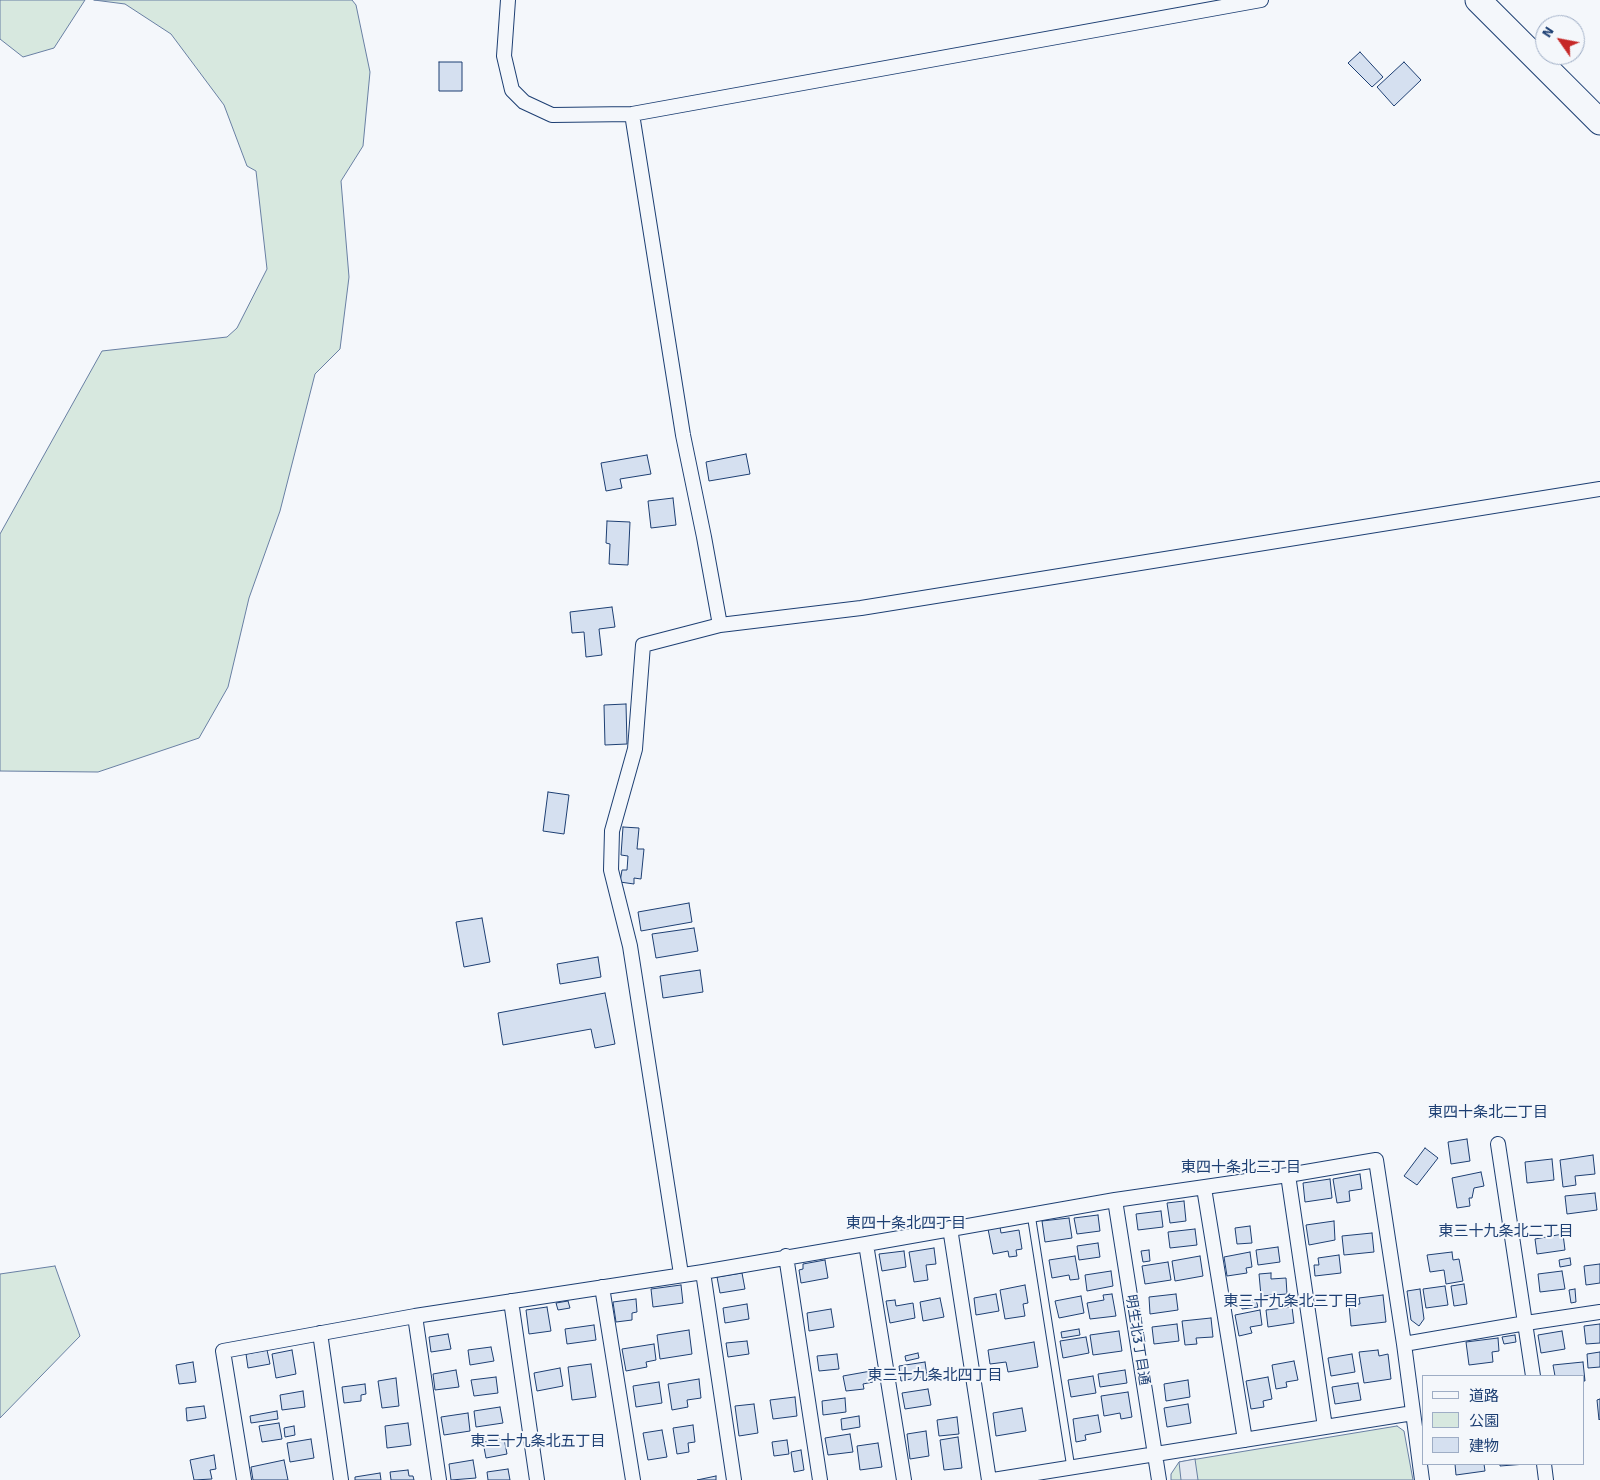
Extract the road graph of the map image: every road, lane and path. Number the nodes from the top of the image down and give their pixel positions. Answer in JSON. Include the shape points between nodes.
{"nodes":[{"id":1,"x":508,"y":0,"type":"edge"},
{"id":2,"x":1261,"y":0,"type":"edge"},
{"id":3,"x":1478,"y":0,"type":"edge"},
{"id":4,"x":632,"y":114,"type":"junction"},
{"id":5,"x":1600,"y":122,"type":"edge"},
{"id":6,"x":1600,"y":489,"type":"edge"},
{"id":7,"x":720,"y":625,"type":"junction"},
{"id":8,"x":1498,"y":1144,"type":"dead end"},
{"id":9,"x":1288,"y":1175,"type":"junction"},
{"id":10,"x":1204,"y":1188,"type":"junction"},
{"id":11,"x":1115,"y":1200,"type":"junction"},
{"id":12,"x":1030,"y":1214,"type":"junction"},
{"id":13,"x":950,"y":1228,"type":"junction"},
{"id":14,"x":866,"y":1244,"type":"junction"},
{"id":15,"x":786,"y":1256,"type":"junction"},
{"id":16,"x":703,"y":1272,"type":"junction"},
{"id":17,"x":681,"y":1274,"type":"junction"},
{"id":18,"x":602,"y":1287,"type":"junction"},
{"id":19,"x":511,"y":1301,"type":"junction"},
{"id":20,"x":1600,"y":1312,"type":"edge"},
{"id":21,"x":415,"y":1316,"type":"junction"},
{"id":22,"x":1526,"y":1323,"type":"junction"},
{"id":23,"x":320,"y":1333,"type":"junction"},
{"id":24,"x":1404,"y":1344,"type":"junction"},
{"id":25,"x":1533,"y":1375,"type":"edge"},
{"id":26,"x":1413,"y":1412,"type":"junction"},
{"id":27,"x":1325,"y":1427,"type":"junction"},
{"id":28,"x":1245,"y":1440,"type":"junction"},
{"id":29,"x":1155,"y":1455,"type":"junction"},
{"id":30,"x":1544,"y":1465,"type":"edge"},
{"id":31,"x":1071,"y":1468,"type":"junction"},
{"id":32,"x":244,"y":1480,"type":"edge"},
{"id":33,"x":341,"y":1480,"type":"edge"},
{"id":34,"x":438,"y":1480,"type":"edge"},
{"id":35,"x":537,"y":1480,"type":"edge"},
{"id":36,"x":633,"y":1480,"type":"edge"},
{"id":37,"x":734,"y":1480,"type":"edge"},
{"id":38,"x":820,"y":1480,"type":"edge"},
{"id":39,"x":904,"y":1480,"type":"edge"},
{"id":40,"x":991,"y":1480,"type":"edge"},
{"id":41,"x":1159,"y":1480,"type":"edge"},
{"id":42,"x":1422,"y":1480,"type":"edge"},
{"id":43,"x":1546,"y":1480,"type":"edge"}],
"edges":[{"from":1,"to":4,"type":"street","via":[[504,56],[512,90],[524,102],[552,115]]},
{"from":2,"to":4,"type":"street"},
{"from":3,"to":5,"type":"highway"},
{"from":4,"to":7,"type":"street","via":[[683,435]]},
{"from":6,"to":7,"type":"street","via":[[871,606]]},
{"from":7,"to":17,"type":"street","via":[[643,645],[636,749],[616,815],[610,849],[610,870],[630,946]]},
{"from":8,"to":22,"type":"street"},
{"from":9,"to":10,"type":"street"},
{"from":9,"to":24,"type":"street","via":[[1376,1160]]},
{"from":9,"to":27,"type":"street"},
{"from":10,"to":11,"type":"street"},
{"from":10,"to":28,"type":"street"},
{"from":11,"to":12,"type":"street"},
{"from":11,"to":29,"type":"street","name":"明生北3丁目通"},
{"from":12,"to":13,"type":"street"},
{"from":12,"to":31,"type":"lane"},
{"from":13,"to":14,"type":"street"},
{"from":13,"to":40,"type":"street"},
{"from":14,"to":15,"type":"street"},
{"from":14,"to":39,"type":"street"},
{"from":15,"to":16,"type":"street"},
{"from":15,"to":38,"type":"street"},
{"from":16,"to":17,"type":"street"},
{"from":16,"to":37,"type":"street"},
{"from":17,"to":18,"type":"street"},
{"from":18,"to":19,"type":"street"},
{"from":18,"to":36,"type":"street"},
{"from":19,"to":21,"type":"street"},
{"from":19,"to":35,"type":"street"},
{"from":20,"to":22,"type":"street"},
{"from":21,"to":23,"type":"street"},
{"from":21,"to":34,"type":"street"},
{"from":22,"to":24,"type":"street"},
{"from":22,"to":25,"type":"street"},
{"from":23,"to":32,"type":"street","via":[[223,1351]]},
{"from":23,"to":33,"type":"street"},
{"from":24,"to":26,"type":"street"},
{"from":26,"to":27,"type":"street"},
{"from":26,"to":42,"type":"street"},
{"from":27,"to":28,"type":"street"},
{"from":28,"to":29,"type":"street"},
{"from":29,"to":31,"type":"street"},
{"from":29,"to":41,"type":"street","name":"明生北3丁目通"},
{"from":30,"to":43,"type":"street"},
{"from":31,"to":40,"type":"street"}]}
